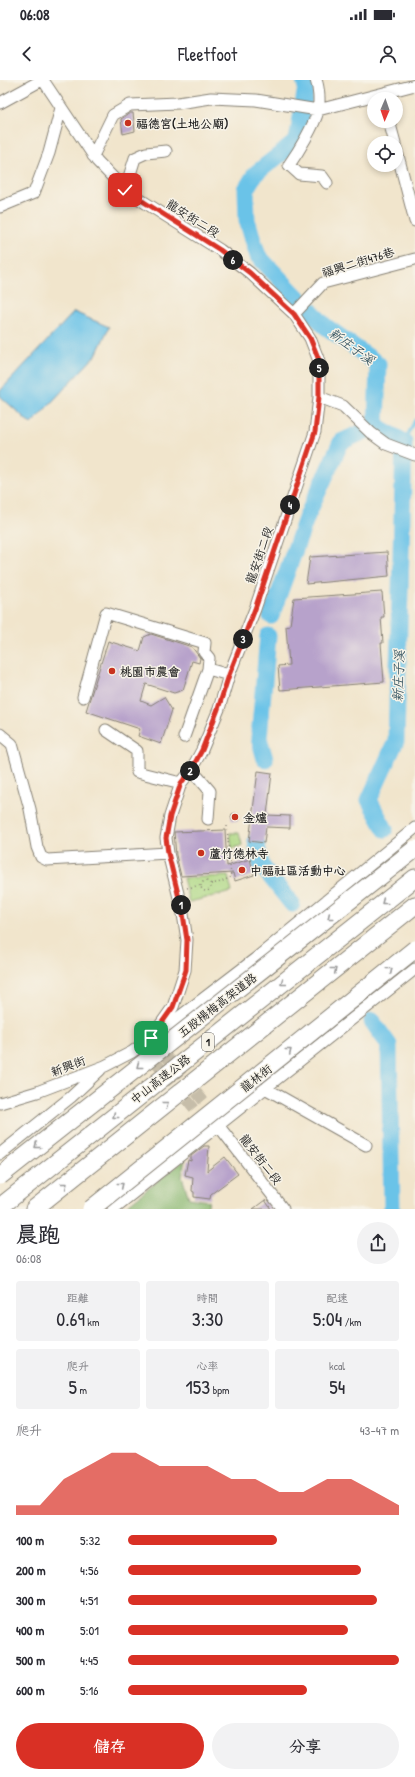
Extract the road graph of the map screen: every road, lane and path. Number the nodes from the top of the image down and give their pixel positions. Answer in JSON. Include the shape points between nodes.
{"nodes":[{"id":1,"x":43,"y":80,"type":"edge"},
{"id":2,"x":316,"y":80,"type":"edge"},
{"id":3,"x":415,"y":85,"type":"edge"},
{"id":4,"x":396,"y":92,"type":"edge"},
{"id":5,"x":367,"y":100,"type":"edge"},
{"id":6,"x":0,"y":103,"type":"edge"},
{"id":7,"x":61,"y":108,"type":"junction"},
{"id":8,"x":318,"y":110,"type":"junction"},
{"id":9,"x":166,"y":152,"type":"dead end"},
{"id":10,"x":93,"y":156,"type":"junction"},
{"id":11,"x":402,"y":172,"type":"edge"},
{"id":12,"x":327,"y":183,"type":"dead end"},
{"id":13,"x":125,"y":190,"type":"junction"},
{"id":14,"x":0,"y":207,"type":"edge"},
{"id":15,"x":415,"y":221,"type":"edge"},
{"id":16,"x":415,"y":259,"type":"edge"},
{"id":17,"x":297,"y":312,"type":"junction"},
{"id":18,"x":319,"y":397,"type":"junction"},
{"id":19,"x":413,"y":454,"type":"edge"},
{"id":20,"x":208,"y":669,"type":"junction"},
{"id":21,"x":229,"y":675,"type":"junction"},
{"id":22,"x":83,"y":697,"type":"dead end"},
{"id":23,"x":106,"y":730,"type":"dead end"},
{"id":24,"x":0,"y":734,"type":"edge"},
{"id":25,"x":184,"y":737,"type":"dead end"},
{"id":26,"x":190,"y":772,"type":"junction"},
{"id":27,"x":181,"y":783,"type":"junction"},
{"id":28,"x":208,"y":819,"type":"dead end"},
{"id":29,"x":227,"y":826,"type":"dead end"},
{"id":30,"x":413,"y":830,"type":"edge"},
{"id":31,"x":415,"y":849,"type":"edge"},
{"id":32,"x":168,"y":853,"type":"junction"},
{"id":33,"x":234,"y":876,"type":"dead end"},
{"id":34,"x":230,"y":877,"type":"junction"},
{"id":35,"x":415,"y":878,"type":"edge"},
{"id":36,"x":211,"y":884,"type":"junction"},
{"id":37,"x":201,"y":885,"type":"junction"},
{"id":38,"x":177,"y":891,"type":"junction"},
{"id":39,"x":415,"y":906,"type":"edge"},
{"id":40,"x":415,"y":949,"type":"edge"},
{"id":41,"x":415,"y":969,"type":"edge"},
{"id":42,"x":153,"y":1040,"type":"junction"},
{"id":43,"x":143,"y":1047,"type":"joint"},
{"id":44,"x":105,"y":1066,"type":"junction"},
{"id":45,"x":265,"y":1088,"type":"junction"},
{"id":46,"x":0,"y":1103,"type":"edge"},
{"id":47,"x":214,"y":1122,"type":"junction"},
{"id":48,"x":366,"y":1145,"type":"dead end"},
{"id":49,"x":0,"y":1154,"type":"edge"},
{"id":50,"x":0,"y":1176,"type":"edge"},
{"id":51,"x":0,"y":1207,"type":"edge"},
{"id":52,"x":34,"y":1209,"type":"edge"},
{"id":53,"x":91,"y":1209,"type":"edge"},
{"id":54,"x":113,"y":1209,"type":"edge"},
{"id":55,"x":283,"y":1209,"type":"edge"}],
"edges":[{"from":1,"to":6,"type":"street"},
{"from":1,"to":7,"type":"street","name":"龍安街二段"},
{"from":2,"to":8,"type":"street"},
{"from":3,"to":4,"type":"street"},
{"from":5,"to":8,"type":"street"},
{"from":7,"to":10,"type":"street","name":"龍安街二段"},
{"from":7,"to":14,"type":"street","via":[[49,153],[34,193]]},
{"from":8,"to":10,"type":"street","via":[[256,100],[211,98],[178,103],[130,105],[113,115]]},
{"from":8,"to":12,"type":"street","via":[[289,166],[299,174],[322,176]]},
{"from":9,"to":13,"type":"street","via":[[146,153],[135,158]]},
{"from":10,"to":13,"type":"street","name":"龍安街二段"},
{"from":11,"to":15,"type":"street"},
{"from":13,"to":17,"type":"street","name":"龍安街二段","via":[[220,250]]},
{"from":16,"to":17,"type":"street","name":"福興二街476巷","via":[[324,283]]},
{"from":17,"to":18,"type":"street","name":"龍安街二段","via":[[319,360]]},
{"from":18,"to":19,"type":"street","via":[[343,406],[386,444]]},
{"from":18,"to":21,"type":"street","name":"龍安街二段","via":[[315,432],[255,609]]},
{"from":20,"to":21,"type":"street"},
{"from":20,"to":22,"type":"street","via":[[209,658],[204,652],[206,643],[106,613]]},
{"from":20,"to":25,"type":"street"},
{"from":21,"to":26,"type":"street","name":"龍安街二段","via":[[202,750]]},
{"from":23,"to":27,"type":"street","via":[[137,751],[136,772]]},
{"from":24,"to":32,"type":"street","via":[[12,744],[30,809],[37,847],[42,857],[47,860]]},
{"from":26,"to":27,"type":"street","name":"龍安街二段"},
{"from":26,"to":28,"type":"street","via":[[210,791]]},
{"from":27,"to":32,"type":"street","name":"龍安街二段","via":[[170,816],[166,838]]},
{"from":29,"to":34,"type":"path"},
{"from":30,"to":42,"type":"street"},
{"from":31,"to":50,"type":"highway","name":"五股楊梅高架道路","number":"1","one_way":true,"bridge":true},
{"from":32,"to":38,"type":"street","name":"龍安街二段"},
{"from":33,"to":34,"type":"path"},
{"from":34,"to":36,"type":"path"},
{"from":35,"to":51,"type":"highway","name":"中山高速公路","number":"1","one_way":true},
{"from":36,"to":37,"type":"path","via":[[205,881]]},
{"from":36,"to":37,"type":"path","via":[[210,889],[206,891]]},
{"from":37,"to":38,"type":"path"},
{"from":38,"to":42,"type":"street","name":"龍安街二段","via":[[187,940],[186,970],[173,1007]]},
{"from":52,"to":39,"type":"highway","name":"中山高速公路","number":"1","one_way":true},
{"from":53,"to":40,"type":"highway","one_way":true,"bridge":true},
{"from":41,"to":45,"type":"street","name":"龍林街"},
{"from":42,"to":43,"type":"street","name":"龍安街二段"},
{"from":43,"to":44,"type":"street","name":"新興街"},
{"from":44,"to":46,"type":"street","name":"新興街"},
{"from":44,"to":49,"type":"street"},
{"from":45,"to":47,"type":"street","name":"龍林街"},
{"from":45,"to":48,"type":"street"},
{"from":47,"to":54,"type":"street","name":"龍林街"},
{"from":47,"to":55,"type":"street","name":"龍安街二段"}]}
